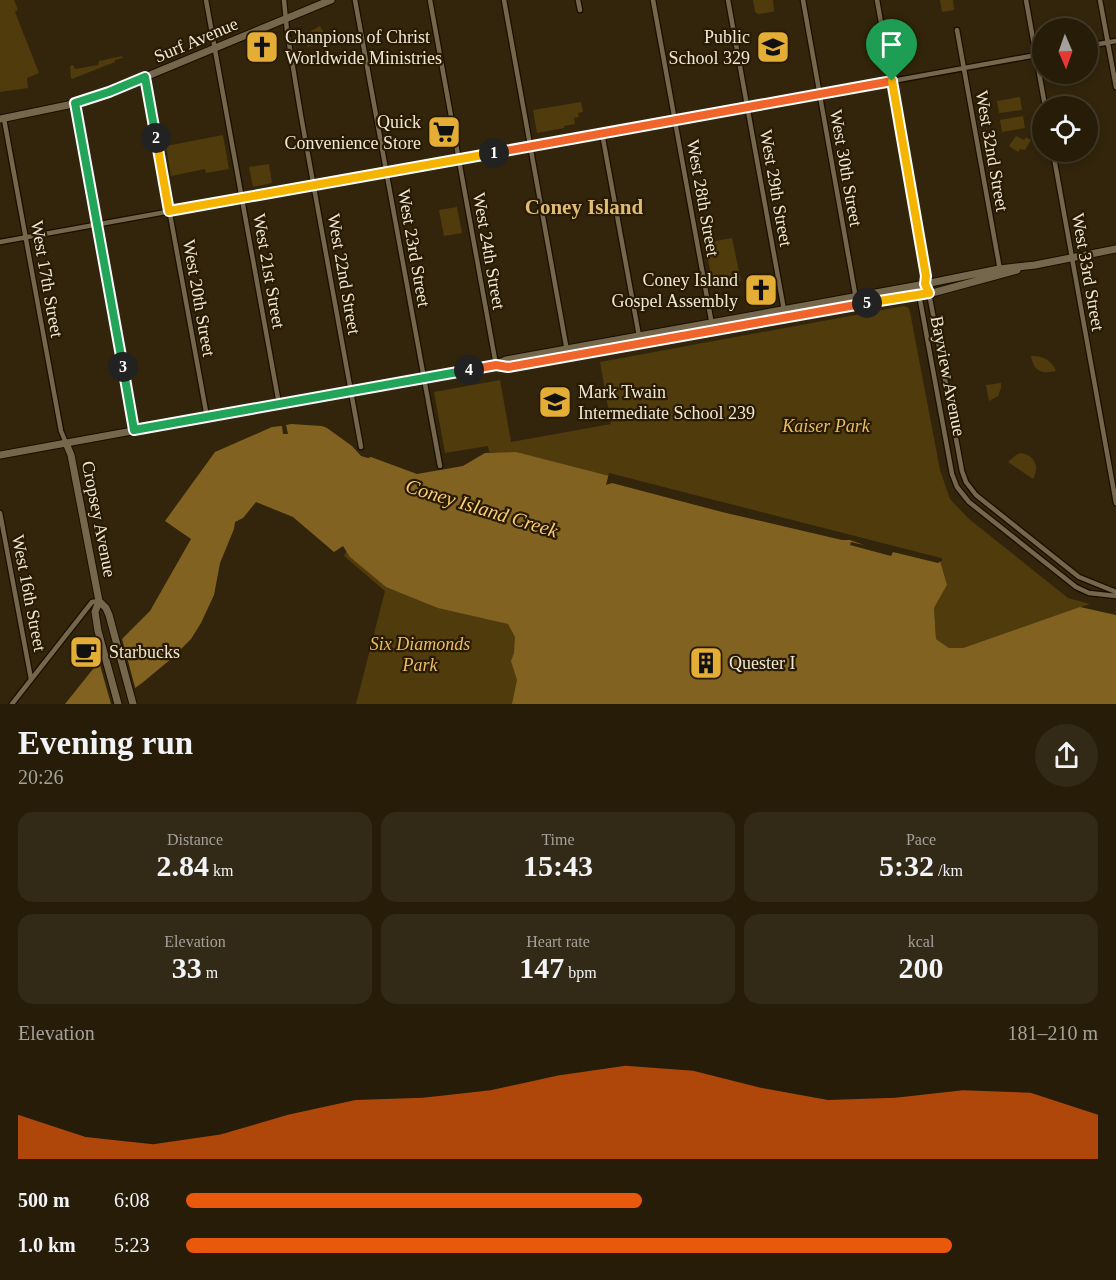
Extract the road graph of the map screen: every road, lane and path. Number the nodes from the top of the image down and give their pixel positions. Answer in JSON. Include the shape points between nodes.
{"nodes":[{"id":1,"x":206,"y":0,"type":"edge"},
{"id":2,"x":284,"y":0,"type":"edge"},
{"id":3,"x":331,"y":0,"type":"edge"},
{"id":4,"x":355,"y":0,"type":"edge"},
{"id":5,"x":430,"y":0,"type":"edge"},
{"id":6,"x":504,"y":0,"type":"edge"},
{"id":7,"x":578,"y":0,"type":"edge"},
{"id":8,"x":653,"y":0,"type":"edge"},
{"id":9,"x":728,"y":0,"type":"edge"},
{"id":10,"x":802,"y":0,"type":"edge"},
{"id":11,"x":877,"y":0,"type":"edge"},
{"id":12,"x":1026,"y":0,"type":"edge"},
{"id":13,"x":1100,"y":0,"type":"edge"},
{"id":14,"x":580,"y":10,"type":"dead end"},
{"id":15,"x":286,"y":19,"type":"junction"},
{"id":16,"x":957,"y":30,"type":"dead end"},
{"id":17,"x":1032,"y":33,"type":"edge"},
{"id":18,"x":1116,"y":41,"type":"edge"},
{"id":19,"x":1108,"y":42,"type":"junction"},
{"id":20,"x":1098,"y":44,"type":"edge"},
{"id":21,"x":214,"y":48,"type":"junction"},
{"id":22,"x":1032,"y":56,"type":"edge"},
{"id":23,"x":963,"y":68,"type":"junction"},
{"id":24,"x":145,"y":77,"type":"junction"},
{"id":25,"x":892,"y":81,"type":"junction"},
{"id":26,"x":1116,"y":87,"type":"edge"},
{"id":27,"x":819,"y":94,"type":"junction"},
{"id":28,"x":75,"y":103,"type":"junction"},
{"id":29,"x":747,"y":107,"type":"junction"},
{"id":30,"x":2,"y":119,"type":"edge"},
{"id":31,"x":675,"y":120,"type":"junction"},
{"id":32,"x":603,"y":133,"type":"junction"},
{"id":33,"x":531,"y":146,"type":"junction"},
{"id":34,"x":459,"y":159,"type":"junction"},
{"id":35,"x":1055,"y":162,"type":"edge"},
{"id":36,"x":387,"y":172,"type":"junction"},
{"id":37,"x":314,"y":185,"type":"junction"},
{"id":38,"x":242,"y":198,"type":"junction"},
{"id":39,"x":169,"y":211,"type":"junction"},
{"id":40,"x":98,"y":224,"type":"junction"},
{"id":41,"x":25,"y":237,"type":"junction"},
{"id":42,"x":0,"y":242,"type":"edge"},
{"id":43,"x":1116,"y":249,"type":"edge"},
{"id":44,"x":1072,"y":258,"type":"junction"},
{"id":45,"x":1000,"y":272,"type":"junction"},
{"id":46,"x":925,"y":284,"type":"junction"},
{"id":47,"x":929,"y":293,"type":"junction"},
{"id":48,"x":919,"y":294,"type":"junction"},
{"id":49,"x":856,"y":296,"type":"junction"},
{"id":50,"x":857,"y":305,"type":"junction"},
{"id":51,"x":784,"y":310,"type":"junction"},
{"id":52,"x":712,"y":327,"type":"junction"},
{"id":53,"x":639,"y":336,"type":"junction"},
{"id":54,"x":568,"y":353,"type":"junction"},
{"id":55,"x":496,"y":365,"type":"junction"},
{"id":56,"x":424,"y":378,"type":"junction"},
{"id":57,"x":351,"y":392,"type":"junction"},
{"id":58,"x":279,"y":404,"type":"junction"},
{"id":59,"x":207,"y":417,"type":"junction"},
{"id":60,"x":134,"y":430,"type":"junction"},
{"id":61,"x":66,"y":443,"type":"junction"},
{"id":62,"x":361,"y":447,"type":"dead end"},
{"id":63,"x":0,"y":455,"type":"edge"},
{"id":64,"x":440,"y":466,"type":"dead end"},
{"id":65,"x":1116,"y":503,"type":"edge"},
{"id":66,"x":0,"y":513,"type":"edge"},
{"id":67,"x":1116,"y":594,"type":"edge"},
{"id":68,"x":99,"y":601,"type":"junction"},
{"id":69,"x":31,"y":678,"type":"junction"},
{"id":70,"x":132,"y":703,"type":"edge"},
{"id":71,"x":12,"y":704,"type":"edge"},
{"id":72,"x":118,"y":704,"type":"edge"}],
"edges":[{"from":1,"to":21,"type":"street","name":"West 21st Street"},
{"from":2,"to":15,"type":"street","name":"West 22nd Street"},
{"from":3,"to":15,"type":"main road","name":"Surf Avenue"},
{"from":4,"to":36,"type":"street","name":"West 23rd Street"},
{"from":5,"to":34,"type":"street","name":"West 24th Street"},
{"from":6,"to":33,"type":"street"},
{"from":7,"to":14,"type":"street"},
{"from":8,"to":31,"type":"street","name":"West 28th Street"},
{"from":9,"to":29,"type":"street","name":"West 29th Street"},
{"from":10,"to":27,"type":"street","name":"West 30th Street"},
{"from":11,"to":25,"type":"street"},
{"from":12,"to":17,"type":"street"},
{"from":13,"to":19,"type":"street"},
{"from":15,"to":21,"type":"main road","name":"Surf Avenue"},
{"from":15,"to":37,"type":"street","name":"West 22nd Street"},
{"from":16,"to":23,"type":"street","name":"West 32nd Street"},
{"from":18,"to":19,"type":"street"},
{"from":19,"to":20,"type":"street"},
{"from":19,"to":26,"type":"street"},
{"from":21,"to":24,"type":"main road","name":"Surf Avenue"},
{"from":21,"to":38,"type":"street","name":"West 21st Street"},
{"from":22,"to":23,"type":"street"},
{"from":23,"to":25,"type":"street"},
{"from":23,"to":45,"type":"street","name":"West 32nd Street"},
{"from":24,"to":28,"type":"main road","name":"Surf Avenue"},
{"from":24,"to":39,"type":"street","name":"West 20th Street"},
{"from":25,"to":27,"type":"street"},
{"from":25,"to":46,"type":"street"},
{"from":27,"to":29,"type":"street"},
{"from":27,"to":49,"type":"street","name":"West 30th Street"},
{"from":28,"to":30,"type":"main road","name":"Surf Avenue"},
{"from":28,"to":40,"type":"street"},
{"from":29,"to":31,"type":"street"},
{"from":29,"to":51,"type":"street","name":"West 29th Street"},
{"from":30,"to":41,"type":"street","name":"West 17th Street"},
{"from":31,"to":32,"type":"street"},
{"from":31,"to":52,"type":"street","name":"West 28th Street"},
{"from":32,"to":33,"type":"street"},
{"from":32,"to":53,"type":"street"},
{"from":33,"to":34,"type":"street"},
{"from":33,"to":54,"type":"street"},
{"from":34,"to":36,"type":"street"},
{"from":34,"to":55,"type":"street","name":"West 24th Street"},
{"from":35,"to":44,"type":"street","name":"West 33rd Street"},
{"from":36,"to":37,"type":"street"},
{"from":36,"to":56,"type":"street","name":"West 23rd Street"},
{"from":37,"to":38,"type":"street"},
{"from":37,"to":57,"type":"street","name":"West 22nd Street"},
{"from":38,"to":39,"type":"street"},
{"from":38,"to":58,"type":"street","name":"West 21st Street"},
{"from":39,"to":40,"type":"street"},
{"from":39,"to":59,"type":"street","name":"West 20th Street"},
{"from":40,"to":41,"type":"street"},
{"from":40,"to":60,"type":"street"},
{"from":41,"to":42,"type":"street"},
{"from":41,"to":61,"type":"street","name":"West 17th Street"},
{"from":43,"to":44,"type":"main road"},
{"from":44,"to":45,"type":"main road"},
{"from":44,"to":65,"type":"street","name":"West 33rd Street"},
{"from":45,"to":46,"type":"main road"},
{"from":45,"to":47,"type":"main road"},
{"from":46,"to":47,"type":"street","name":"Bayview Avenue"},
{"from":46,"to":48,"type":"street","name":"Bayview Avenue"},
{"from":46,"to":49,"type":"main road"},
{"from":47,"to":48,"type":"main road"},
{"from":47,"to":67,"type":"street","name":"Bayview Avenue","via":[[966,482],[976,495],[1079,577]]},
{"from":48,"to":50,"type":"main road"},
{"from":48,"to":67,"type":"street","name":"Bayview Avenue","via":[[957,487],[969,502],[1076,588],[1089,593]]},
{"from":49,"to":50,"type":"street","name":"West 30th Street"},
{"from":49,"to":51,"type":"main road"},
{"from":50,"to":52,"type":"main road"},
{"from":51,"to":52,"type":"main road"},
{"from":52,"to":53,"type":"main road"},
{"from":52,"to":54,"type":"main road"},
{"from":53,"to":54,"type":"main road"},
{"from":54,"to":55,"type":"main road","via":[[506,360]]},
{"from":55,"to":56,"type":"main road"},
{"from":56,"to":57,"type":"main road"},
{"from":56,"to":64,"type":"street","name":"West 23rd Street"},
{"from":57,"to":58,"type":"main road"},
{"from":57,"to":62,"type":"street","name":"West 22nd Street"},
{"from":58,"to":59,"type":"main road"},
{"from":59,"to":60,"type":"main road"},
{"from":60,"to":61,"type":"main road"},
{"from":61,"to":63,"type":"main road"},
{"from":61,"to":68,"type":"main road","name":"Cropsey Avenue"},
{"from":66,"to":69,"type":"street","name":"West 16th Street"},
{"from":68,"to":69,"type":"street","via":[[92,602]]},
{"from":68,"to":70,"type":"main road","name":"Cropsey Avenue","via":[[106,608]]},
{"from":68,"to":72,"type":"main road","name":"Cropsey Avenue","via":[[95,612],[98,631]]},
{"from":69,"to":71,"type":"street"}]}
